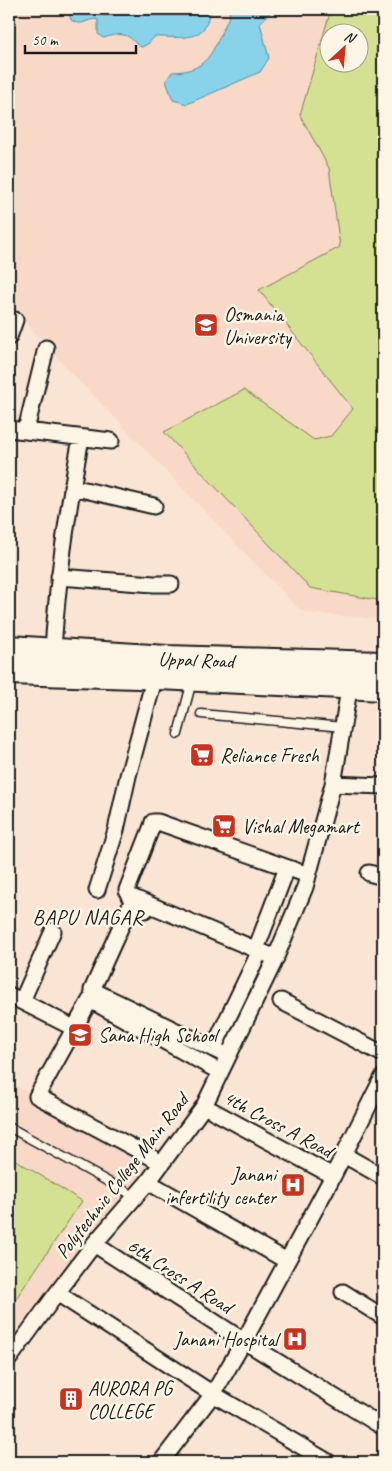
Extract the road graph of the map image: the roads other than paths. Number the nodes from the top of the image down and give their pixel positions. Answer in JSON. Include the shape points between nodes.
{"nodes":[{"id":1,"x":15,"y":320,"type":"dead end"},
{"id":2,"x":9,"y":337,"type":"edge"},
{"id":3,"x":46,"y":348,"type":"dead end"},
{"id":4,"x":9,"y":429,"type":"edge"},
{"id":5,"x":26,"y":430,"type":"junction"},
{"id":6,"x":80,"y":438,"type":"junction"},
{"id":7,"x":111,"y":441,"type":"dead end"},
{"id":8,"x":72,"y":487,"type":"junction"},
{"id":9,"x":154,"y":506,"type":"dead end"},
{"id":10,"x":59,"y":576,"type":"junction"},
{"id":11,"x":171,"y":584,"type":"dead end"},
{"id":12,"x":53,"y":651,"type":"junction"},
{"id":13,"x":10,"y":657,"type":"edge"},
{"id":14,"x":383,"y":665,"type":"edge"},
{"id":15,"x":352,"y":675,"type":"junction"},
{"id":16,"x":156,"y":676,"type":"junction"},
{"id":17,"x":193,"y":678,"type":"junction"},
{"id":18,"x":383,"y":687,"type":"edge"},
{"id":19,"x":201,"y":714,"type":"dead end"},
{"id":20,"x":343,"y":728,"type":"junction"},
{"id":21,"x":178,"y":734,"type":"dead end"},
{"id":22,"x":333,"y":784,"type":"junction"},
{"id":23,"x":383,"y":786,"type":"edge"},
{"id":24,"x":287,"y":868,"type":"junction"},
{"id":25,"x":308,"y":875,"type":"junction"},
{"id":26,"x":97,"y":890,"type":"dead end"},
{"id":27,"x":53,"y":930,"type":"dead end"},
{"id":28,"x":256,"y":953,"type":"junction"},
{"id":29,"x":274,"y":961,"type":"junction"},
{"id":30,"x":15,"y":998,"type":"edge"},
{"id":31,"x":281,"y":1000,"type":"dead end"},
{"id":32,"x":66,"y":1024,"type":"dead end"},
{"id":33,"x":213,"y":1049,"type":"junction"},
{"id":34,"x":383,"y":1054,"type":"edge"},
{"id":35,"x":228,"y":1056,"type":"junction"},
{"id":36,"x":220,"y":1072,"type":"junction"},
{"id":37,"x":383,"y":1077,"type":"edge"},
{"id":38,"x":204,"y":1106,"type":"junction"},
{"id":39,"x":9,"y":1127,"type":"edge"},
{"id":40,"x":344,"y":1155,"type":"junction"},
{"id":41,"x":162,"y":1164,"type":"junction"},
{"id":42,"x":334,"y":1176,"type":"junction"},
{"id":43,"x":383,"y":1177,"type":"edge"},
{"id":44,"x":148,"y":1182,"type":"junction"},
{"id":45,"x":136,"y":1197,"type":"junction"},
{"id":46,"x":94,"y":1244,"type":"junction"},
{"id":47,"x":287,"y":1261,"type":"junction"},
{"id":48,"x":343,"y":1292,"type":"dead end"},
{"id":49,"x":57,"y":1293,"type":"junction"},
{"id":50,"x":383,"y":1317,"type":"edge"},
{"id":51,"x":244,"y":1341,"type":"junction"},
{"id":52,"x":9,"y":1359,"type":"edge"},
{"id":53,"x":212,"y":1394,"type":"junction"},
{"id":54,"x":383,"y":1427,"type":"edge"},
{"id":55,"x":161,"y":1462,"type":"edge"},
{"id":56,"x":328,"y":1462,"type":"edge"}],
"edges":[{"from":1,"to":2,"type":"street"},
{"from":3,"to":5,"type":"street"},
{"from":4,"to":5,"type":"street"},
{"from":5,"to":6,"type":"street"},
{"from":6,"to":7,"type":"street"},
{"from":6,"to":8,"type":"street"},
{"from":8,"to":9,"type":"street"},
{"from":8,"to":10,"type":"street"},
{"from":10,"to":11,"type":"street"},
{"from":10,"to":12,"type":"street"},
{"from":12,"to":13,"type":"highway","name":"Uppal Road"},
{"from":12,"to":15,"type":"highway","name":"Uppal Road"},
{"from":13,"to":16,"type":"highway"},
{"from":14,"to":15,"type":"highway","name":"Uppal Road"},
{"from":15,"to":17,"type":"highway"},
{"from":15,"to":18,"type":"highway"},
{"from":15,"to":20,"type":"street","name":"Polytechnic College Main Road"},
{"from":16,"to":17,"type":"highway"},
{"from":16,"to":26,"type":"street"},
{"from":17,"to":21,"type":"lane"},
{"from":19,"to":20,"type":"lane"},
{"from":20,"to":22,"type":"street","name":"Polytechnic College Main Road"},
{"from":22,"to":23,"type":"street"},
{"from":22,"to":25,"type":"street","name":"Polytechnic College Main Road"},
{"from":24,"to":25,"type":"street"},
{"from":24,"to":28,"type":"street"},
{"from":24,"to":28,"type":"street","via":[[153,822],[127,890],[129,896]]},
{"from":25,"to":29,"type":"street","name":"Polytechnic College Main Road"},
{"from":27,"to":30,"type":"street"},
{"from":28,"to":29,"type":"street"},
{"from":28,"to":33,"type":"street"},
{"from":28,"to":33,"type":"street","via":[[131,904],[92,990]]},
{"from":29,"to":35,"type":"street","name":"Polytechnic College Main Road"},
{"from":30,"to":32,"type":"street"},
{"from":31,"to":34,"type":"street"},
{"from":33,"to":35,"type":"street"},
{"from":35,"to":36,"type":"street","name":"Polytechnic College Main Road"},
{"from":36,"to":38,"type":"street","name":"Polytechnic College Main Road"},
{"from":36,"to":41,"type":"street","via":[[90,1000],[37,1096]]},
{"from":37,"to":40,"type":"street"},
{"from":38,"to":41,"type":"street","name":"Polytechnic College Main Road"},
{"from":38,"to":42,"type":"street","name":"4th Cross A Road"},
{"from":39,"to":45,"type":"lane"},
{"from":40,"to":42,"type":"street"},
{"from":40,"to":43,"type":"street"},
{"from":41,"to":44,"type":"street","name":"Polytechnic College Main Road"},
{"from":42,"to":47,"type":"street"},
{"from":44,"to":45,"type":"street","name":"Polytechnic College Main Road"},
{"from":44,"to":47,"type":"street"},
{"from":45,"to":46,"type":"street","name":"Polytechnic College Main Road"},
{"from":46,"to":49,"type":"street","name":"Polytechnic College Main Road"},
{"from":46,"to":51,"type":"street","name":"6th Cross A Road"},
{"from":47,"to":51,"type":"street"},
{"from":48,"to":50,"type":"street"},
{"from":49,"to":52,"type":"street","name":"Polytechnic College Main Road"},
{"from":49,"to":53,"type":"street"},
{"from":51,"to":53,"type":"street"},
{"from":51,"to":54,"type":"street","name":"6th Cross A Road"},
{"from":53,"to":55,"type":"street"},
{"from":53,"to":56,"type":"street"}]}
